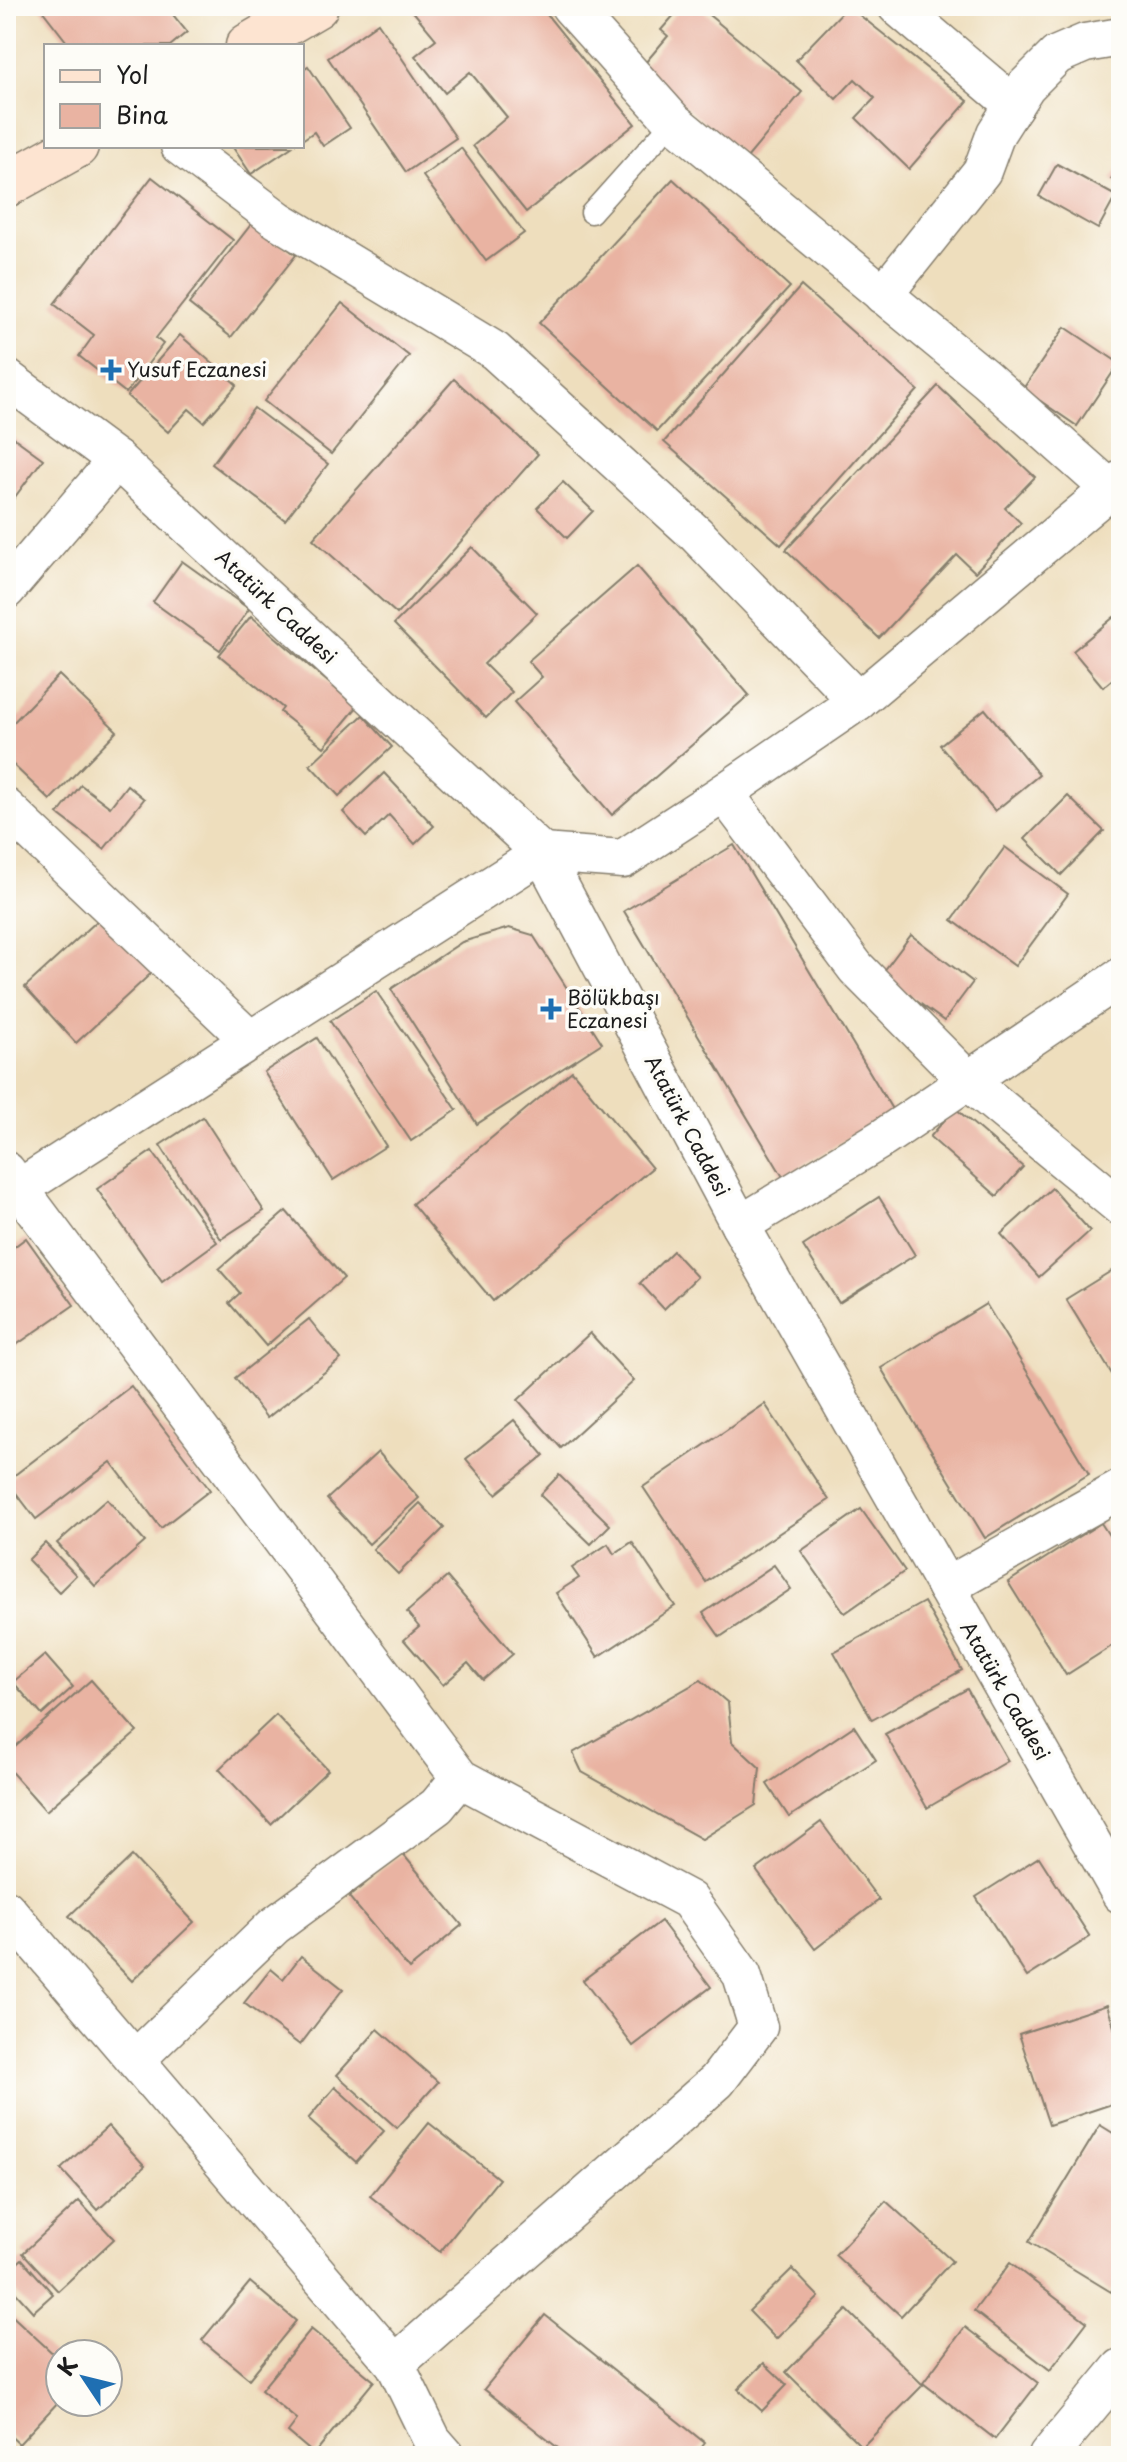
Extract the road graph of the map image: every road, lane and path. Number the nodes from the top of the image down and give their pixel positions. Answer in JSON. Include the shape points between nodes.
{"nodes":[{"id":1,"x":316,"y":6,"type":"edge"},
{"id":2,"x":570,"y":6,"type":"edge"},
{"id":3,"x":897,"y":6,"type":"edge"},
{"id":4,"x":1121,"y":37,"type":"edge"},
{"id":5,"x":251,"y":44,"type":"edge"},
{"id":6,"x":1014,"y":105,"type":"junction"},
{"id":7,"x":673,"y":121,"type":"junction"},
{"id":8,"x":72,"y":148,"type":"edge"},
{"id":9,"x":183,"y":148,"type":"edge"},
{"id":10,"x":6,"y":185,"type":"edge"},
{"id":11,"x":591,"y":213,"type":"dead end"},
{"id":12,"x":883,"y":295,"type":"junction"},
{"id":13,"x":6,"y":378,"type":"edge"},
{"id":14,"x":117,"y":460,"type":"junction"},
{"id":15,"x":1115,"y":484,"type":"edge"},
{"id":16,"x":6,"y":590,"type":"edge"},
{"id":17,"x":858,"y":701,"type":"junction"},
{"id":18,"x":724,"y":793,"type":"junction"},
{"id":19,"x":6,"y":808,"type":"edge"},
{"id":20,"x":542,"y":853,"type":"junction"},
{"id":21,"x":1121,"y":977,"type":"edge"},
{"id":22,"x":250,"y":1040,"type":"junction"},
{"id":23,"x":968,"y":1081,"type":"junction"},
{"id":24,"x":11,"y":1185,"type":"edge"},
{"id":25,"x":1121,"y":1207,"type":"edge"},
{"id":26,"x":740,"y":1225,"type":"junction"},
{"id":27,"x":1121,"y":1489,"type":"edge"},
{"id":28,"x":946,"y":1587,"type":"junction"},
{"id":29,"x":460,"y":1778,"type":"junction"},
{"id":30,"x":1121,"y":1894,"type":"edge"},
{"id":31,"x":6,"y":1909,"type":"edge"},
{"id":32,"x":136,"y":2059,"type":"junction"},
{"id":33,"x":395,"y":2364,"type":"junction"},
{"id":34,"x":1121,"y":2368,"type":"edge"},
{"id":35,"x":446,"y":2456,"type":"edge"},
{"id":36,"x":1048,"y":2456,"type":"edge"}],
"edges":[{"from":1,"to":5,"type":"main road"},
{"from":2,"to":7,"type":"street"},
{"from":3,"to":6,"type":"street"},
{"from":4,"to":6,"type":"street","via":[[1057,55]]},
{"from":6,"to":12,"type":"street","via":[[982,171]]},
{"from":7,"to":11,"type":"lane"},
{"from":7,"to":12,"type":"street"},
{"from":8,"to":10,"type":"main road"},
{"from":9,"to":17,"type":"street","via":[[278,220],[495,351],[696,534]]},
{"from":12,"to":15,"type":"street"},
{"from":13,"to":14,"type":"street","name":"Atatürk Caddesi"},
{"from":14,"to":16,"type":"street"},
{"from":14,"to":20,"type":"street","name":"Atatürk Caddesi"},
{"from":15,"to":17,"type":"street"},
{"from":17,"to":18,"type":"street"},
{"from":18,"to":20,"type":"street","via":[[623,859]]},
{"from":18,"to":23,"type":"street","via":[[856,968]]},
{"from":19,"to":22,"type":"street"},
{"from":20,"to":22,"type":"street"},
{"from":20,"to":26,"type":"street","name":"Atatürk Caddesi"},
{"from":21,"to":23,"type":"street"},
{"from":22,"to":24,"type":"street"},
{"from":23,"to":25,"type":"street"},
{"from":23,"to":26,"type":"street"},
{"from":24,"to":29,"type":"street"},
{"from":26,"to":28,"type":"street","name":"Atatürk Caddesi"},
{"from":27,"to":28,"type":"street"},
{"from":28,"to":30,"type":"street","name":"Atatürk Caddesi"},
{"from":29,"to":32,"type":"street","via":[[437,1806],[274,1926]]},
{"from":29,"to":33,"type":"street","via":[[689,1900],[742,1975],[758,2027],[717,2081]]},
{"from":31,"to":32,"type":"street"},
{"from":32,"to":33,"type":"street"},
{"from":33,"to":35,"type":"street","via":[[432,2440]]},
{"from":34,"to":36,"type":"street"}]}
